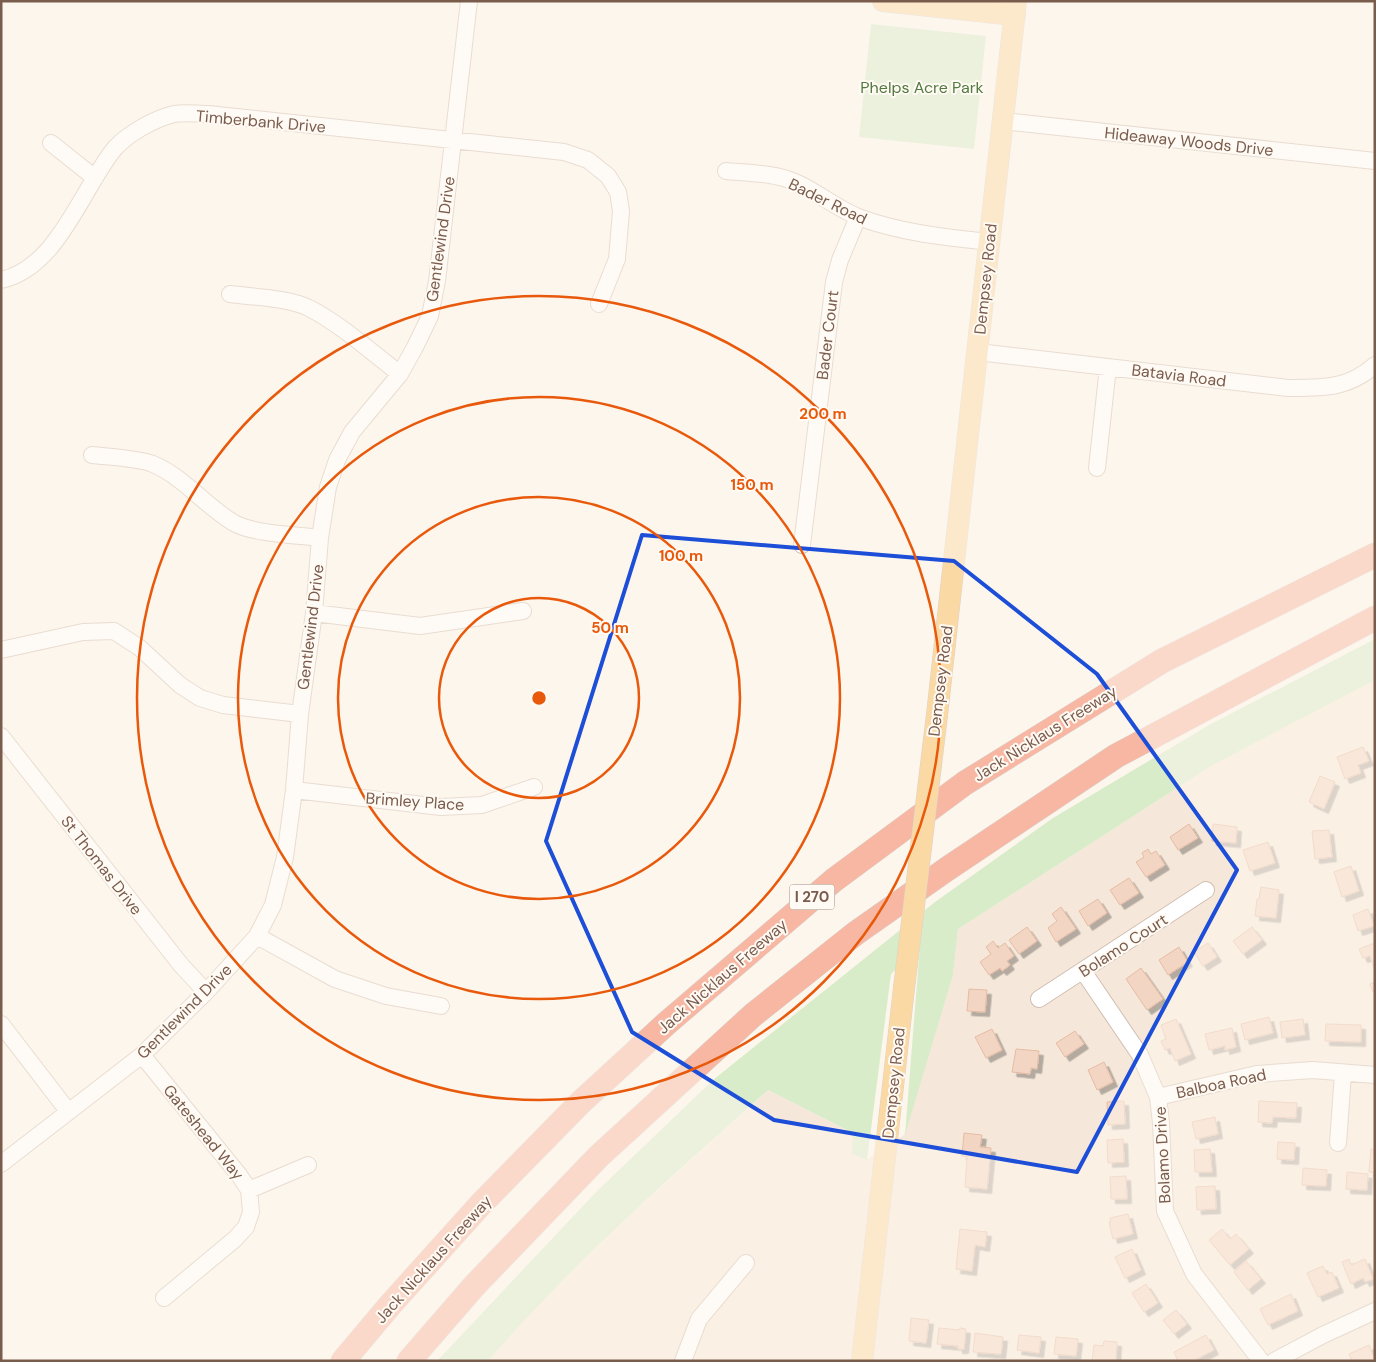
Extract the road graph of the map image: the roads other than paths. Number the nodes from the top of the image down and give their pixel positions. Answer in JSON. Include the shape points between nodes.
{"nodes":[{"id":1,"x":469,"y":1,"type":"edge"},
{"id":2,"x":883,"y":1,"type":"edge"},
{"id":3,"x":1016,"y":8,"type":"edge"},
{"id":4,"x":1002,"y":121,"type":"junction"},
{"id":5,"x":453,"y":141,"type":"junction"},
{"id":6,"x":51,"y":144,"type":"dead end"},
{"id":7,"x":1375,"y":161,"type":"edge"},
{"id":8,"x":726,"y":171,"type":"dead end"},
{"id":9,"x":95,"y":178,"type":"junction"},
{"id":10,"x":858,"y":218,"type":"junction"},
{"id":11,"x":989,"y":242,"type":"junction"},
{"id":12,"x":1,"y":280,"type":"edge"},
{"id":13,"x":230,"y":294,"type":"dead end"},
{"id":14,"x":599,"y":304,"type":"dead end"},
{"id":15,"x":978,"y":352,"type":"junction"},
{"id":16,"x":1375,"y":365,"type":"edge"},
{"id":17,"x":1108,"y":367,"type":"junction"},
{"id":18,"x":400,"y":374,"type":"junction"},
{"id":19,"x":92,"y":455,"type":"dead end"},
{"id":20,"x":1097,"y":468,"type":"dead end"},
{"id":21,"x":320,"y":538,"type":"junction"},
{"id":22,"x":802,"y":545,"type":"dead end"},
{"id":23,"x":1375,"y":554,"type":"edge"},
{"id":24,"x":524,"y":611,"type":"dead end"},
{"id":25,"x":314,"y":612,"type":"junction"},
{"id":26,"x":1375,"y":618,"type":"edge"},
{"id":27,"x":1,"y":650,"type":"edge"},
{"id":28,"x":300,"y":714,"type":"junction"},
{"id":29,"x":1,"y":736,"type":"edge"},
{"id":30,"x":534,"y":787,"type":"dead end"},
{"id":31,"x":294,"y":790,"type":"junction"},
{"id":32,"x":1206,"y":890,"type":"dead end"},
{"id":33,"x":257,"y":936,"type":"junction"},
{"id":34,"x":1084,"y":970,"type":"junction"},
{"id":35,"x":206,"y":992,"type":"junction"},
{"id":36,"x":1039,"y":999,"type":"dead end"},
{"id":37,"x":440,"y":1006,"type":"dead end"},
{"id":38,"x":1,"y":1024,"type":"edge"},
{"id":39,"x":142,"y":1054,"type":"junction"},
{"id":40,"x":1343,"y":1073,"type":"junction"},
{"id":41,"x":1375,"y":1075,"type":"edge"},
{"id":42,"x":1158,"y":1097,"type":"junction"},
{"id":43,"x":68,"y":1111,"type":"junction"},
{"id":44,"x":1338,"y":1143,"type":"dead end"},
{"id":45,"x":1,"y":1164,"type":"edge"},
{"id":46,"x":308,"y":1165,"type":"dead end"},
{"id":47,"x":249,"y":1190,"type":"junction"},
{"id":48,"x":746,"y":1263,"type":"dead end"},
{"id":49,"x":164,"y":1298,"type":"dead end"},
{"id":50,"x":1375,"y":1311,"type":"edge"},
{"id":51,"x":344,"y":1361,"type":"edge"},
{"id":52,"x":409,"y":1361,"type":"edge"},
{"id":53,"x":683,"y":1361,"type":"edge"},
{"id":54,"x":862,"y":1361,"type":"edge"},
{"id":55,"x":1261,"y":1361,"type":"edge"},
{"id":56,"x":1274,"y":1361,"type":"edge"}],
"edges":[{"from":1,"to":5,"type":"street","name":"Gentlewind Drive"},
{"from":2,"to":3,"type":"main road"},
{"from":3,"to":4,"type":"main road","name":"Dempsey Road"},
{"from":4,"to":7,"type":"street","name":"Hideaway Woods Drive"},
{"from":4,"to":11,"type":"main road","name":"Dempsey Road"},
{"from":5,"to":9,"type":"street","name":"Timberbank Drive","via":[[208,114],[174,114],[143,126],[116,147]]},
{"from":5,"to":14,"type":"street","name":"Timberbank Drive","via":[[564,152],[588,160],[608,176],[618,192],[621,211],[617,259]]},
{"from":5,"to":18,"type":"street","name":"Gentlewind Drive","via":[[430,316]]},
{"from":6,"to":9,"type":"street"},
{"from":8,"to":10,"type":"street","name":"Bader Road","via":[[760,174],[797,183]]},
{"from":9,"to":12,"type":"street","name":"Timberbank Drive","via":[[61,234],[39,260]]},
{"from":10,"to":11,"type":"street","name":"Bader Road","via":[[915,233]]},
{"from":10,"to":22,"type":"street","name":"Bader Court","via":[[834,282]]},
{"from":11,"to":15,"type":"main road","name":"Dempsey Road"},
{"from":13,"to":18,"type":"street","via":[[308,308]]},
{"from":15,"to":17,"type":"street","name":"Batavia Road"},
{"from":15,"to":54,"type":"main road","name":"Dempsey Road","bridge":true},
{"from":16,"to":17,"type":"street","name":"Batavia Road","via":[[1350,382],[1311,388]]},
{"from":17,"to":20,"type":"street"},
{"from":18,"to":21,"type":"street","name":"Gentlewind Drive","via":[[352,432],[337,460],[328,487]]},
{"from":19,"to":21,"type":"street","via":[[152,464],[176,478],[235,524]]},
{"from":21,"to":25,"type":"street","name":"Gentlewind Drive"},
{"from":23,"to":51,"type":"highway","name":"Jack Nicklaus Freeway","number":"I 270","via":[[1162,661],[965,783],[834,880],[667,1023],[580,1103],[481,1204],[390,1304]]},
{"from":24,"to":25,"type":"street","via":[[420,626]]},
{"from":25,"to":28,"type":"street","name":"Gentlewind Drive"},
{"from":26,"to":52,"type":"highway","via":[[1116,756],[856,933],[753,1016],[598,1156],[474,1285]]},
{"from":27,"to":28,"type":"street","via":[[83,632],[114,631],[140,648],[180,685],[200,698],[223,705]]},
{"from":28,"to":31,"type":"street","name":"Gentlewind Drive"},
{"from":29,"to":35,"type":"street","name":"St Thomas Drive"},
{"from":30,"to":31,"type":"street","name":"Brimley Place","via":[[482,805],[441,806]]},
{"from":31,"to":33,"type":"street","name":"Gentlewind Drive","via":[[285,857],[273,905]]},
{"from":32,"to":34,"type":"street","name":"Bolamo Court"},
{"from":33,"to":35,"type":"street","name":"Gentlewind Drive"},
{"from":33,"to":37,"type":"street","via":[[335,979],[386,996]]},
{"from":34,"to":36,"type":"street","name":"Bolamo Court"},
{"from":34,"to":42,"type":"street","name":"Bolamo Drive","via":[[1140,1055]]},
{"from":35,"to":39,"type":"street","name":"Gentlewind Drive"},
{"from":38,"to":43,"type":"street"},
{"from":39,"to":43,"type":"street","name":"Gentlewind Drive"},
{"from":39,"to":47,"type":"street","name":"Gateshead Way","via":[[240,1174]]},
{"from":40,"to":41,"type":"street","name":"Balboa Road"},
{"from":40,"to":42,"type":"street","name":"Balboa Road","via":[[1313,1070],[1257,1074]]},
{"from":40,"to":44,"type":"street"},
{"from":42,"to":55,"type":"street","name":"Bolamo Drive","via":[[1165,1211],[1194,1274]]},
{"from":43,"to":45,"type":"street","name":"Gentlewind Drive"},
{"from":46,"to":47,"type":"street"},
{"from":47,"to":49,"type":"street","name":"Gateshead Way","via":[[251,1212],[246,1227]]},
{"from":48,"to":53,"type":"street","via":[[699,1319]]},
{"from":50,"to":56,"type":"street"}]}
